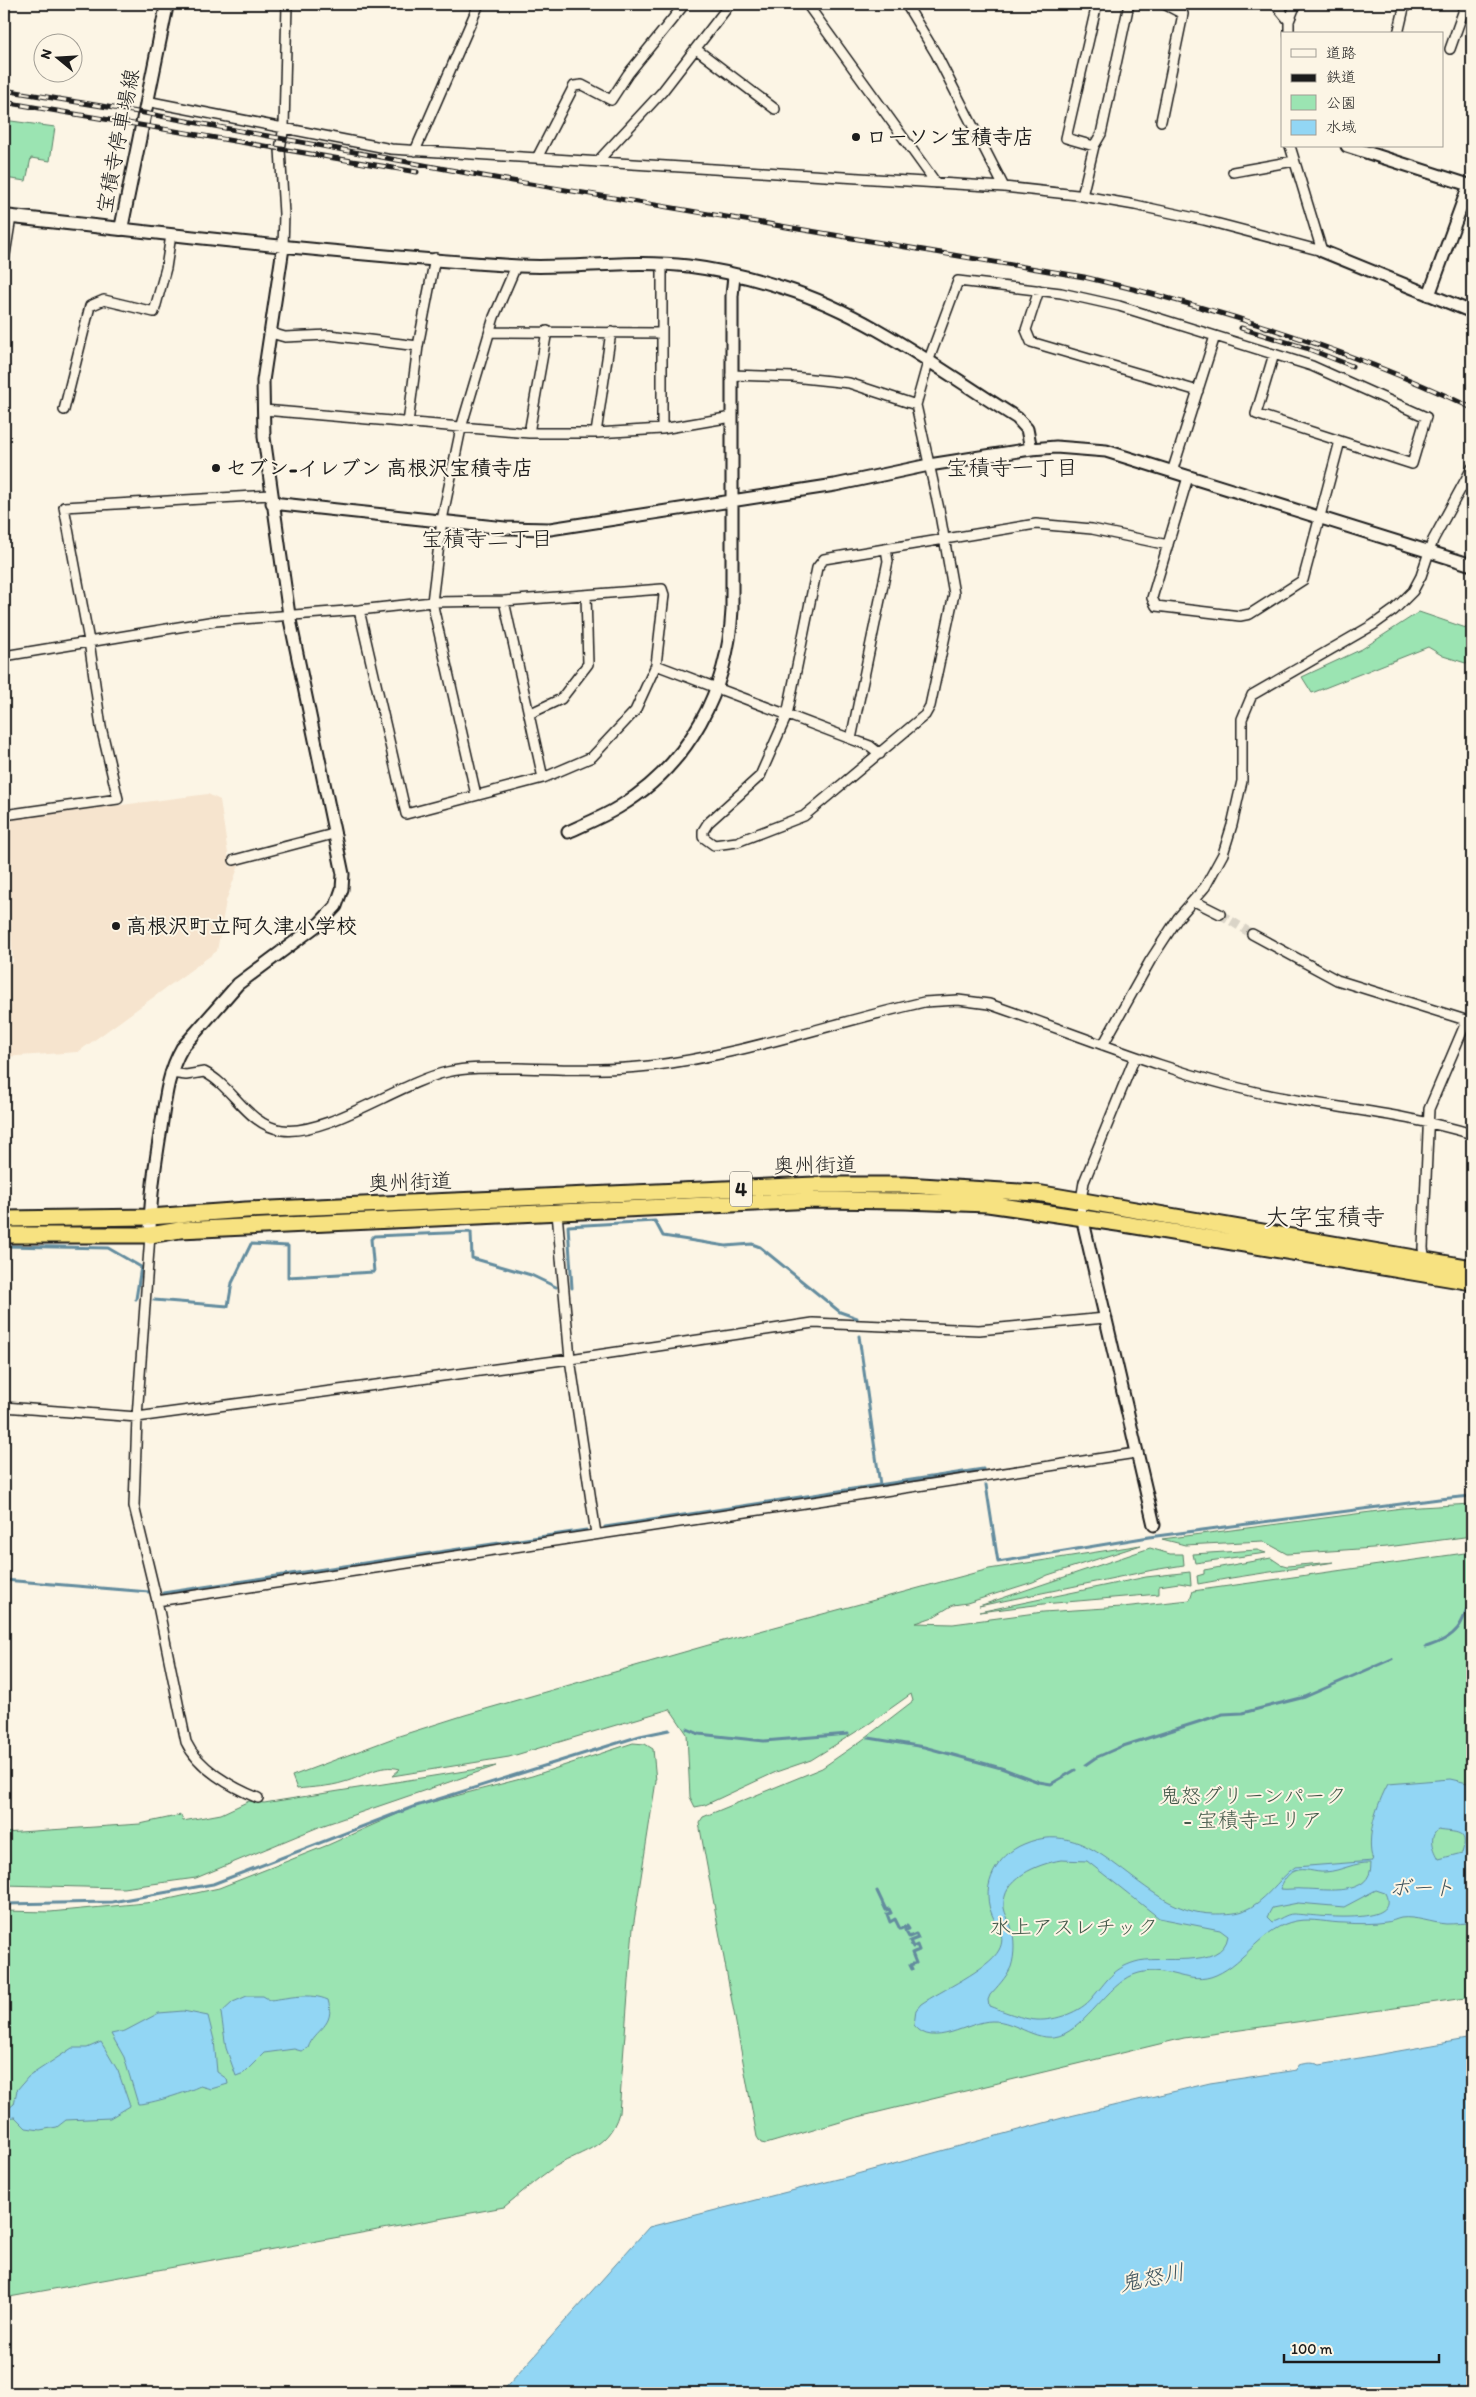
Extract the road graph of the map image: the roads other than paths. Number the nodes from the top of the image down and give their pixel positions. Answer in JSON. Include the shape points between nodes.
{"nodes":[{"id":1,"x":167,"y":4,"type":"edge"},
{"id":2,"x":287,"y":4,"type":"edge"},
{"id":3,"x":479,"y":4,"type":"edge"},
{"id":4,"x":730,"y":4,"type":"edge"},
{"id":5,"x":807,"y":4,"type":"edge"},
{"id":6,"x":906,"y":4,"type":"edge"},
{"id":7,"x":1097,"y":4,"type":"edge"},
{"id":8,"x":1129,"y":4,"type":"edge"},
{"id":9,"x":1164,"y":4,"type":"edge"},
{"id":10,"x":1274,"y":4,"type":"edge"},
{"id":11,"x":1296,"y":4,"type":"edge"},
{"id":12,"x":1405,"y":4,"type":"edge"},
{"id":13,"x":1466,"y":4,"type":"edge"},
{"id":14,"x":683,"y":6,"type":"dead end"},
{"id":15,"x":1289,"y":21,"type":"junction"},
{"id":16,"x":1288,"y":32,"type":"edge"},
{"id":17,"x":1398,"y":32,"type":"edge"},
{"id":18,"x":696,"y":48,"type":"junction"},
{"id":19,"x":1450,"y":49,"type":"dead end"},
{"id":20,"x":146,"y":101,"type":"junction"},
{"id":21,"x":775,"y":109,"type":"dead end"},
{"id":22,"x":1161,"y":121,"type":"dead end"},
{"id":23,"x":284,"y":127,"type":"junction"},
{"id":24,"x":1094,"y":146,"type":"junction"},
{"id":25,"x":1291,"y":148,"type":"edge"},
{"id":26,"x":1359,"y":148,"type":"edge"},
{"id":27,"x":1372,"y":150,"type":"edge"},
{"id":28,"x":416,"y":151,"type":"junction"},
{"id":29,"x":537,"y":158,"type":"junction"},
{"id":30,"x":1294,"y":160,"type":"junction"},
{"id":31,"x":597,"y":162,"type":"junction"},
{"id":32,"x":1233,"y":172,"type":"dead end"},
{"id":33,"x":936,"y":183,"type":"junction"},
{"id":34,"x":1471,"y":186,"type":"edge"},
{"id":35,"x":1004,"y":187,"type":"junction"},
{"id":36,"x":1082,"y":196,"type":"junction"},
{"id":37,"x":8,"y":217,"type":"edge"},
{"id":38,"x":121,"y":229,"type":"junction"},
{"id":39,"x":171,"y":235,"type":"junction"},
{"id":40,"x":282,"y":248,"type":"junction"},
{"id":41,"x":1322,"y":251,"type":"junction"},
{"id":42,"x":435,"y":258,"type":"junction"},
{"id":43,"x":4,"y":261,"type":"edge"},
{"id":44,"x":516,"y":266,"type":"junction"},
{"id":45,"x":662,"y":266,"type":"junction"},
{"id":46,"x":734,"y":276,"type":"junction"},
{"id":47,"x":1039,"y":290,"type":"junction"},
{"id":48,"x":1429,"y":295,"type":"junction"},
{"id":49,"x":1472,"y":312,"type":"edge"},
{"id":50,"x":546,"y":331,"type":"junction"},
{"id":51,"x":490,"y":332,"type":"junction"},
{"id":52,"x":611,"y":332,"type":"junction"},
{"id":53,"x":271,"y":333,"type":"junction"},
{"id":54,"x":661,"y":333,"type":"junction"},
{"id":55,"x":1215,"y":336,"type":"junction"},
{"id":56,"x":418,"y":346,"type":"junction"},
{"id":57,"x":1274,"y":354,"type":"junction"},
{"id":58,"x":928,"y":362,"type":"junction"},
{"id":59,"x":731,"y":375,"type":"junction"},
{"id":60,"x":1198,"y":391,"type":"junction"},
{"id":61,"x":916,"y":405,"type":"junction"},
{"id":62,"x":64,"y":410,"type":"dead end"},
{"id":63,"x":264,"y":410,"type":"junction"},
{"id":64,"x":732,"y":417,"type":"junction"},
{"id":65,"x":408,"y":423,"type":"junction"},
{"id":66,"x":462,"y":428,"type":"junction"},
{"id":67,"x":662,"y":428,"type":"junction"},
{"id":68,"x":529,"y":433,"type":"junction"},
{"id":69,"x":596,"y":433,"type":"junction"},
{"id":70,"x":1340,"y":442,"type":"junction"},
{"id":71,"x":1032,"y":448,"type":"junction"},
{"id":72,"x":929,"y":465,"type":"junction"},
{"id":73,"x":1472,"y":468,"type":"edge"},
{"id":74,"x":1172,"y":472,"type":"junction"},
{"id":75,"x":1188,"y":477,"type":"junction"},
{"id":76,"x":272,"y":499,"type":"junction"},
{"id":77,"x":732,"y":499,"type":"junction"},
{"id":78,"x":1321,"y":517,"type":"junction"},
{"id":79,"x":442,"y":520,"type":"junction"},
{"id":80,"x":944,"y":539,"type":"junction"},
{"id":81,"x":1168,"y":545,"type":"junction"},
{"id":82,"x":886,"y":550,"type":"junction"},
{"id":83,"x":1428,"y":552,"type":"junction"},
{"id":84,"x":1472,"y":565,"type":"edge"},
{"id":85,"x":586,"y":596,"type":"junction"},
{"id":86,"x":504,"y":601,"type":"junction"},
{"id":87,"x":432,"y":602,"type":"junction"},
{"id":88,"x":360,"y":610,"type":"junction"},
{"id":89,"x":289,"y":615,"type":"junction"},
{"id":90,"x":89,"y":641,"type":"junction"},
{"id":91,"x":4,"y":656,"type":"edge"},
{"id":92,"x":656,"y":665,"type":"junction"},
{"id":93,"x":717,"y":688,"type":"junction"},
{"id":94,"x":529,"y":714,"type":"junction"},
{"id":95,"x":787,"y":715,"type":"junction"},
{"id":96,"x":851,"y":739,"type":"junction"},
{"id":97,"x":880,"y":754,"type":"junction"},
{"id":98,"x":543,"y":778,"type":"junction"},
{"id":99,"x":476,"y":796,"type":"junction"},
{"id":100,"x":4,"y":815,"type":"edge"},
{"id":101,"x":568,"y":832,"type":"dead end"},
{"id":102,"x":333,"y":834,"type":"junction"},
{"id":103,"x":234,"y":860,"type":"dead end"},
{"id":104,"x":1194,"y":901,"type":"junction"},
{"id":105,"x":1220,"y":914,"type":"tunnel mouth"},
{"id":106,"x":1252,"y":934,"type":"tunnel mouth"},
{"id":107,"x":1469,"y":1021,"type":"edge"},
{"id":108,"x":1102,"y":1045,"type":"junction"},
{"id":109,"x":1135,"y":1056,"type":"junction"},
{"id":110,"x":170,"y":1073,"type":"junction"},
{"id":111,"x":1427,"y":1121,"type":"junction"},
{"id":112,"x":1472,"y":1134,"type":"edge"},
{"id":113,"x":1081,"y":1200,"type":"junction"},
{"id":114,"x":557,"y":1213,"type":"junction"},
{"id":115,"x":150,"y":1217,"type":"junction"},
{"id":116,"x":1082,"y":1218,"type":"junction"},
{"id":117,"x":4,"y":1219,"type":"edge"},
{"id":118,"x":4,"y":1235,"type":"edge"},
{"id":119,"x":150,"y":1235,"type":"junction"},
{"id":120,"x":1425,"y":1260,"type":"junction"},
{"id":121,"x":1472,"y":1268,"type":"edge"},
{"id":122,"x":1472,"y":1282,"type":"edge"},
{"id":123,"x":1105,"y":1318,"type":"junction"},
{"id":124,"x":570,"y":1359,"type":"junction"},
{"id":125,"x":4,"y":1407,"type":"edge"},
{"id":126,"x":137,"y":1417,"type":"junction"},
{"id":127,"x":1136,"y":1453,"type":"junction"},
{"id":128,"x":1154,"y":1524,"type":"dead end"},
{"id":129,"x":596,"y":1534,"type":"junction"},
{"id":130,"x":157,"y":1601,"type":"junction"},
{"id":131,"x":258,"y":1798,"type":"dead end"}],
"edges":[{"from":1,"to":20,"type":"main road","name":"宝積寺停車場線"},
{"from":2,"to":23,"type":"street"},
{"from":3,"to":28,"type":"street"},
{"from":4,"to":18,"type":"street"},
{"from":5,"to":33,"type":"street"},
{"from":6,"to":35,"type":"street","via":[[936,54]]},
{"from":7,"to":24,"type":"street","via":[[1066,138]]},
{"from":8,"to":24,"type":"street","via":[[1101,134]]},
{"from":9,"to":22,"type":"street","via":[[1183,14]]},
{"from":10,"to":15,"type":"street"},
{"from":11,"to":15,"type":"street"},
{"from":12,"to":17,"type":"street"},
{"from":13,"to":19,"type":"street"},
{"from":14,"to":29,"type":"street","via":[[611,100],[582,85],[574,86]]},
{"from":15,"to":16,"type":"street"},
{"from":18,"to":21,"type":"street"},
{"from":18,"to":31,"type":"street","via":[[662,92]]},
{"from":20,"to":23,"type":"street"},
{"from":20,"to":38,"type":"main road","name":"宝積寺停車場線"},
{"from":23,"to":28,"type":"street","via":[[391,149]]},
{"from":23,"to":40,"type":"street","via":[[280,149],[284,214]]},
{"from":24,"to":36,"type":"street"},
{"from":25,"to":30,"type":"street"},
{"from":26,"to":27,"type":"street"},
{"from":27,"to":34,"type":"street"},
{"from":28,"to":29,"type":"street"},
{"from":29,"to":31,"type":"street"},
{"from":30,"to":32,"type":"street"},
{"from":30,"to":41,"type":"street"},
{"from":31,"to":33,"type":"street"},
{"from":33,"to":35,"type":"street"},
{"from":34,"to":48,"type":"street"},
{"from":35,"to":36,"type":"street"},
{"from":36,"to":41,"type":"street","via":[[1204,220]]},
{"from":37,"to":38,"type":"main road","name":"宝積寺停車場線"},
{"from":37,"to":43,"type":"street"},
{"from":38,"to":39,"type":"street"},
{"from":39,"to":40,"type":"street"},
{"from":39,"to":62,"type":"street","via":[[154,312],[104,300],[90,306]]},
{"from":40,"to":42,"type":"street"},
{"from":40,"to":53,"type":"street"},
{"from":41,"to":48,"type":"street"},
{"from":42,"to":44,"type":"street"},
{"from":42,"to":56,"type":"street"},
{"from":44,"to":45,"type":"street"},
{"from":44,"to":51,"type":"street"},
{"from":45,"to":46,"type":"street","via":[[686,266]]},
{"from":45,"to":54,"type":"street"},
{"from":46,"to":58,"type":"street","via":[[784,288],[836,308]]},
{"from":46,"to":59,"type":"street"},
{"from":47,"to":55,"type":"street","via":[[1119,306]]},
{"from":47,"to":58,"type":"street","via":[[958,281]]},
{"from":47,"to":60,"type":"street","via":[[1026,330],[1031,342]]},
{"from":48,"to":49,"type":"street"},
{"from":50,"to":51,"type":"street"},
{"from":50,"to":52,"type":"street"},
{"from":50,"to":68,"type":"street"},
{"from":51,"to":66,"type":"street"},
{"from":52,"to":54,"type":"street"},
{"from":52,"to":69,"type":"street"},
{"from":53,"to":56,"type":"street","via":[[285,337],[329,335]]},
{"from":53,"to":63,"type":"street","via":[[263,381]]},
{"from":54,"to":67,"type":"street"},
{"from":55,"to":57,"type":"street"},
{"from":55,"to":60,"type":"street"},
{"from":56,"to":65,"type":"street"},
{"from":57,"to":70,"type":"street","via":[[1256,414]]},
{"from":57,"to":70,"type":"street","via":[[1312,366],[1426,417],[1412,464]]},
{"from":58,"to":61,"type":"street"},
{"from":58,"to":71,"type":"street","via":[[1017,418],[1027,429]]},
{"from":59,"to":61,"type":"street","via":[[849,383]]},
{"from":59,"to":64,"type":"street"},
{"from":60,"to":74,"type":"street"},
{"from":61,"to":72,"type":"street"},
{"from":63,"to":65,"type":"street"},
{"from":63,"to":76,"type":"street"},
{"from":64,"to":67,"type":"street"},
{"from":64,"to":77,"type":"street"},
{"from":65,"to":66,"type":"street"},
{"from":66,"to":68,"type":"street"},
{"from":66,"to":79,"type":"street"},
{"from":67,"to":69,"type":"street"},
{"from":68,"to":69,"type":"street"},
{"from":70,"to":78,"type":"street"},
{"from":71,"to":72,"type":"street"},
{"from":71,"to":74,"type":"street","via":[[1106,451]]},
{"from":72,"to":77,"type":"street","via":[[835,485]]},
{"from":72,"to":80,"type":"street"},
{"from":73,"to":83,"type":"street"},
{"from":74,"to":75,"type":"street"},
{"from":75,"to":78,"type":"street"},
{"from":75,"to":81,"type":"street"},
{"from":76,"to":79,"type":"street"},
{"from":76,"to":89,"type":"street"},
{"from":76,"to":90,"type":"street","via":[[64,507]]},
{"from":77,"to":79,"type":"street","via":[[550,528],[505,528]]},
{"from":77,"to":93,"type":"street","via":[[730,636]]},
{"from":78,"to":81,"type":"street","via":[[1304,580],[1250,614],[1240,616],[1156,606],[1152,598]]},
{"from":78,"to":83,"type":"street"},
{"from":79,"to":87,"type":"street"},
{"from":80,"to":81,"type":"street","via":[[1036,524],[1092,529]]},
{"from":80,"to":82,"type":"street"},
{"from":80,"to":97,"type":"street","via":[[954,594],[930,706],[925,715]]},
{"from":82,"to":95,"type":"street","via":[[820,562]]},
{"from":82,"to":96,"type":"street","via":[[888,561]]},
{"from":83,"to":84,"type":"street"},
{"from":83,"to":104,"type":"street","via":[[1413,591],[1394,610],[1252,695],[1242,719],[1242,781],[1232,825],[1223,854]]},
{"from":85,"to":86,"type":"street"},
{"from":85,"to":92,"type":"street","via":[[662,589]]},
{"from":85,"to":94,"type":"street","via":[[588,664],[561,699]]},
{"from":86,"to":87,"type":"street"},
{"from":86,"to":94,"type":"street"},
{"from":87,"to":88,"type":"street"},
{"from":87,"to":99,"type":"street"},
{"from":88,"to":89,"type":"street"},
{"from":88,"to":99,"type":"street","via":[[406,814]]},
{"from":89,"to":90,"type":"street","via":[[215,621]]},
{"from":89,"to":102,"type":"street"},
{"from":90,"to":91,"type":"street"},
{"from":90,"to":100,"type":"street","via":[[101,727],[118,799]]},
{"from":92,"to":93,"type":"street"},
{"from":92,"to":98,"type":"street","via":[[635,711],[592,757]]},
{"from":93,"to":95,"type":"street"},
{"from":93,"to":101,"type":"street","via":[[703,721],[668,767],[620,806]]},
{"from":94,"to":98,"type":"street"},
{"from":95,"to":96,"type":"street"},
{"from":95,"to":97,"type":"street","via":[[760,776],[708,823],[703,837],[707,842],[714,845],[737,842],[793,822],[814,810]]},
{"from":96,"to":97,"type":"street","via":[[870,746]]},
{"from":98,"to":99,"type":"street"},
{"from":102,"to":103,"type":"street"},
{"from":102,"to":110,"type":"street","via":[[343,874],[336,906],[320,923],[238,984],[182,1048]]},
{"from":104,"to":105,"type":"street"},
{"from":104,"to":108,"type":"street","via":[[1178,918],[1150,961]]},
{"from":106,"to":107,"type":"street","via":[[1337,980]]},
{"from":107,"to":111,"type":"street","via":[[1429,1109]]},
{"from":108,"to":109,"type":"street"},
{"from":108,"to":110,"type":"street","via":[[989,1004],[940,1000],[691,1060],[606,1069],[478,1068],[445,1073],[321,1124],[292,1130],[269,1126],[258,1120],[204,1072]]},
{"from":109,"to":111,"type":"street","via":[[1196,1077],[1259,1093]]},
{"from":109,"to":113,"type":"street","via":[[1091,1164]]},
{"from":110,"to":115,"type":"street","via":[[150,1198]]},
{"from":111,"to":112,"type":"street"},
{"from":111,"to":120,"type":"street"},
{"from":113,"to":115,"type":"highway","name":"奥州街道","number":"4","via":[[989,1189],[815,1185]]},
{"from":113,"to":116,"type":"street"},
{"from":113,"to":120,"type":"highway","name":"奥州街道","number":"4"},
{"from":114,"to":116,"type":"highway","name":"奥州街道","number":"4","via":[[815,1200],[905,1200],[988,1204]]},
{"from":114,"to":119,"type":"highway","name":"奥州街道","number":"4","via":[[180,1230]]},
{"from":114,"to":124,"type":"street"},
{"from":115,"to":117,"type":"highway","name":"奥州街道","number":"4"},
{"from":115,"to":119,"type":"street"},
{"from":116,"to":122,"type":"highway","name":"奥州街道","number":"4"},
{"from":116,"to":123,"type":"street"},
{"from":118,"to":119,"type":"highway","name":"奥州街道","number":"4"},
{"from":119,"to":126,"type":"street"},
{"from":120,"to":121,"type":"highway","name":"奥州街道","number":"4"},
{"from":123,"to":124,"type":"street","via":[[979,1330],[813,1323]]},
{"from":123,"to":127,"type":"street"},
{"from":124,"to":126,"type":"street"},
{"from":124,"to":129,"type":"street"},
{"from":125,"to":126,"type":"street"},
{"from":126,"to":130,"type":"street","via":[[134,1506]]},
{"from":127,"to":128,"type":"street"},
{"from":127,"to":129,"type":"street"},
{"from":129,"to":130,"type":"street"},
{"from":130,"to":131,"type":"street","via":[[186,1742],[192,1755],[207,1768]]}]}
